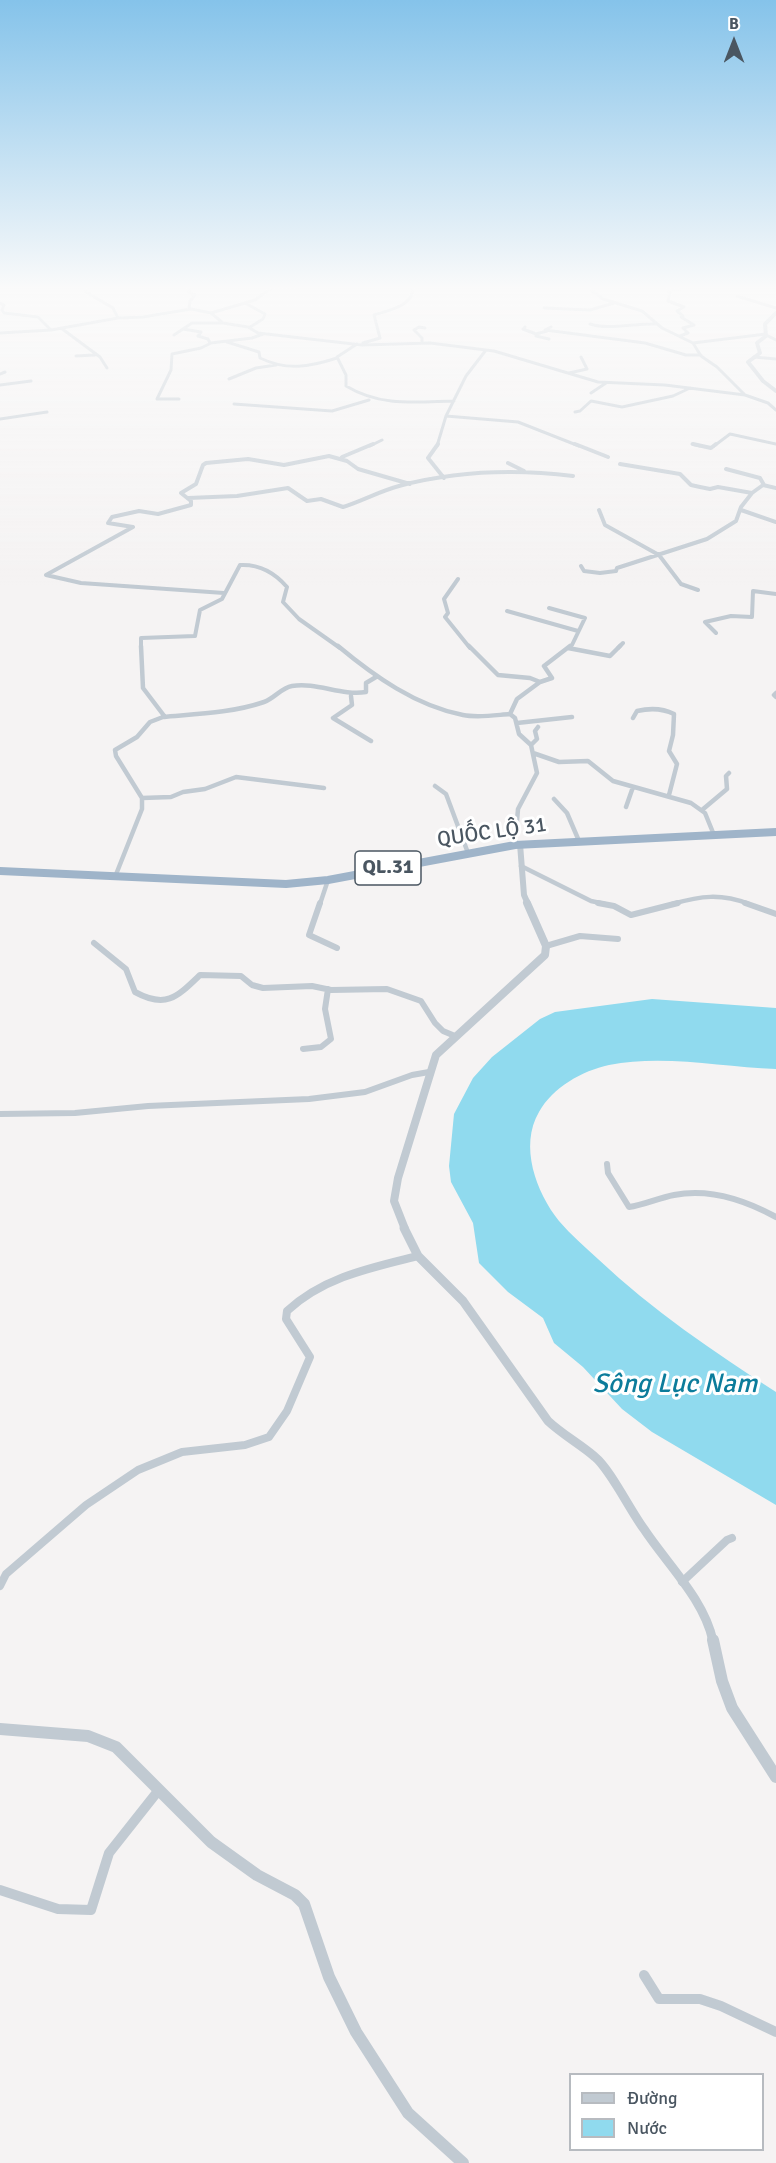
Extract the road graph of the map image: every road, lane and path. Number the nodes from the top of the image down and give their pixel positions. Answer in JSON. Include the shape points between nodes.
{"nodes":[{"id":1,"x":163,"y":387,"type":"edge"},
{"id":2,"x":348,"y":387,"type":"edge"},
{"id":3,"x":461,"y":387,"type":"edge"},
{"id":4,"x":600,"y":387,"type":"edge"},
{"id":5,"x":673,"y":387,"type":"edge"},
{"id":6,"x":737,"y":387,"type":"edge"},
{"id":7,"x":691,"y":388,"type":"junction"},
{"id":8,"x":591,"y":393,"type":"dead end"},
{"id":9,"x":746,"y":395,"type":"junction"},
{"id":10,"x":179,"y":399,"type":"dead end"},
{"id":11,"x":370,"y":400,"type":"junction"},
{"id":12,"x":454,"y":401,"type":"junction"},
{"id":13,"x":234,"y":404,"type":"dead end"},
{"id":14,"x":776,"y":410,"type":"edge"},
{"id":15,"x":47,"y":412,"type":"dead end"},
{"id":16,"x":575,"y":412,"type":"dead end"},
{"id":17,"x":446,"y":416,"type":"junction"},
{"id":18,"x":0,"y":419,"type":"edge"},
{"id":19,"x":382,"y":440,"type":"dead end"},
{"id":20,"x":692,"y":444,"type":"dead end"},
{"id":21,"x":776,"y":444,"type":"edge"},
{"id":22,"x":342,"y":457,"type":"junction"},
{"id":23,"x":608,"y":457,"type":"dead end"},
{"id":24,"x":508,"y":463,"type":"dead end"},
{"id":25,"x":620,"y":464,"type":"dead end"},
{"id":26,"x":726,"y":469,"type":"dead end"},
{"id":27,"x":524,"y":472,"type":"junction"},
{"id":28,"x":573,"y":476,"type":"dead end"},
{"id":29,"x":444,"y":478,"type":"junction"},
{"id":30,"x":410,"y":484,"type":"junction"},
{"id":31,"x":764,"y":485,"type":"junction"},
{"id":32,"x":776,"y":488,"type":"edge"},
{"id":33,"x":752,"y":493,"type":"junction"},
{"id":34,"x":188,"y":498,"type":"junction"},
{"id":35,"x":599,"y":510,"type":"dead end"},
{"id":36,"x":741,"y":510,"type":"junction"},
{"id":37,"x":776,"y":522,"type":"edge"},
{"id":38,"x":659,"y":555,"type":"junction"},
{"id":39,"x":581,"y":566,"type":"dead end"},
{"id":40,"x":458,"y":579,"type":"dead end"},
{"id":41,"x":699,"y":590,"type":"dead end"},
{"id":42,"x":224,"y":593,"type":"junction"},
{"id":43,"x":776,"y":594,"type":"edge"},
{"id":44,"x":549,"y":608,"type":"dead end"},
{"id":45,"x":507,"y":611,"type":"dead end"},
{"id":46,"x":578,"y":631,"type":"junction"},
{"id":47,"x":716,"y":633,"type":"dead end"},
{"id":48,"x":623,"y":643,"type":"dead end"},
{"id":49,"x":568,"y":648,"type":"junction"},
{"id":50,"x":376,"y":677,"type":"junction"},
{"id":51,"x":540,"y":682,"type":"junction"},
{"id":52,"x":351,"y":696,"type":"junction"},
{"id":53,"x":510,"y":714,"type":"junction"},
{"id":54,"x":165,"y":717,"type":"junction"},
{"id":55,"x":572,"y":717,"type":"dead end"},
{"id":56,"x":633,"y":718,"type":"dead end"},
{"id":57,"x":517,"y":723,"type":"junction"},
{"id":58,"x":538,"y":727,"type":"dead end"},
{"id":59,"x":371,"y":741,"type":"dead end"},
{"id":60,"x":531,"y":745,"type":"junction"},
{"id":61,"x":533,"y":753,"type":"junction"},
{"id":62,"x":729,"y":773,"type":"dead end"},
{"id":63,"x":435,"y":786,"type":"dead end"},
{"id":64,"x":633,"y":787,"type":"junction"},
{"id":65,"x":324,"y":788,"type":"dead end"},
{"id":66,"x":669,"y":795,"type":"junction"},
{"id":67,"x":142,"y":798,"type":"junction"},
{"id":68,"x":554,"y":799,"type":"dead end"},
{"id":69,"x":626,"y":807,"type":"dead end"},
{"id":70,"x":702,"y":810,"type":"junction"},
{"id":71,"x":776,"y":832,"type":"edge"},
{"id":72,"x":714,"y":835,"type":"junction"},
{"id":73,"x":579,"y":841,"type":"junction"},
{"id":74,"x":517,"y":844,"type":"junction"},
{"id":75,"x":468,"y":853,"type":"junction"},
{"id":76,"x":521,"y":866,"type":"junction"},
{"id":77,"x":0,"y":871,"type":"edge"},
{"id":78,"x":115,"y":878,"type":"junction"},
{"id":79,"x":327,"y":880,"type":"junction"},
{"id":80,"x":776,"y":914,"type":"edge"},
{"id":81,"x":618,"y":939,"type":"dead end"},
{"id":82,"x":94,"y":943,"type":"dead end"},
{"id":83,"x":546,"y":945,"type":"junction"},
{"id":84,"x":337,"y":948,"type":"dead end"},
{"id":85,"x":328,"y":989,"type":"junction"},
{"id":86,"x":455,"y":1036,"type":"junction"},
{"id":87,"x":303,"y":1049,"type":"dead end"},
{"id":88,"x":429,"y":1072,"type":"junction"},
{"id":89,"x":0,"y":1114,"type":"edge"},
{"id":90,"x":607,"y":1164,"type":"dead end"},
{"id":91,"x":776,"y":1217,"type":"edge"},
{"id":92,"x":418,"y":1256,"type":"junction"},
{"id":93,"x":732,"y":1538,"type":"dead end"},
{"id":94,"x":682,"y":1582,"type":"junction"},
{"id":95,"x":0,"y":1586,"type":"edge"},
{"id":96,"x":0,"y":1729,"type":"edge"},
{"id":97,"x":776,"y":1777,"type":"edge"},
{"id":98,"x":158,"y":1791,"type":"junction"},
{"id":99,"x":0,"y":1890,"type":"edge"},
{"id":100,"x":644,"y":1975,"type":"dead end"},
{"id":101,"x":776,"y":2032,"type":"edge"},
{"id":102,"x":463,"y":2163,"type":"edge"}],
"edges":[{"from":1,"to":10,"type":"street","via":[[157,399]]},
{"from":2,"to":11,"type":"street"},
{"from":3,"to":12,"type":"street"},
{"from":4,"to":8,"type":"street"},
{"from":5,"to":7,"type":"street"},
{"from":6,"to":9,"type":"street"},
{"from":7,"to":9,"type":"street"},
{"from":7,"to":16,"type":"street","via":[[622,407],[591,401]]},
{"from":9,"to":14,"type":"street"},
{"from":11,"to":12,"type":"street"},
{"from":11,"to":13,"type":"street","via":[[330,411]]},
{"from":12,"to":17,"type":"street"},
{"from":15,"to":18,"type":"street"},
{"from":17,"to":23,"type":"street","via":[[519,422]]},
{"from":17,"to":29,"type":"street","via":[[439,443],[428,459]]},
{"from":19,"to":22,"type":"street"},
{"from":20,"to":21,"type":"street","via":[[711,448],[730,434]]},
{"from":22,"to":30,"type":"street","via":[[358,469]]},
{"from":22,"to":34,"type":"street","via":[[322,456],[287,465],[249,459],[206,463],[196,484],[181,493]]},
{"from":24,"to":27,"type":"street"},
{"from":25,"to":33,"type":"street","via":[[680,474],[700,488]]},
{"from":26,"to":31,"type":"street","via":[[760,478]]},
{"from":27,"to":28,"type":"street"},
{"from":27,"to":29,"type":"street"},
{"from":29,"to":30,"type":"street"},
{"from":30,"to":34,"type":"street","via":[[343,507],[321,499],[307,501],[288,488]]},
{"from":31,"to":32,"type":"street"},
{"from":31,"to":33,"type":"street"},
{"from":33,"to":36,"type":"street"},
{"from":34,"to":42,"type":"street","via":[[191,505],[180,509],[112,517],[109,524],[133,527],[46,575],[81,584]]},
{"from":35,"to":38,"type":"street","via":[[606,526]]},
{"from":36,"to":37,"type":"street"},
{"from":36,"to":38,"type":"street","via":[[735,523]]},
{"from":38,"to":39,"type":"street","via":[[603,573],[586,572]]},
{"from":38,"to":41,"type":"street","via":[[681,584]]},
{"from":40,"to":51,"type":"street","via":[[444,599],[446,620],[498,675]]},
{"from":42,"to":50,"type":"street","via":[[242,564],[274,574],[287,587],[283,602],[287,609]]},
{"from":42,"to":54,"type":"street","via":[[218,602],[200,610],[195,636],[141,638],[143,688]]},
{"from":43,"to":47,"type":"street","via":[[753,591],[751,617],[731,616],[705,622]]},
{"from":44,"to":46,"type":"street","via":[[584,617]]},
{"from":45,"to":46,"type":"street"},
{"from":46,"to":49,"type":"street"},
{"from":48,"to":49,"type":"street","via":[[610,656]]},
{"from":49,"to":51,"type":"street","via":[[545,664],[552,678]]},
{"from":50,"to":52,"type":"street","via":[[366,683],[366,692]]},
{"from":50,"to":53,"type":"street","via":[[449,712],[467,716]]},
{"from":51,"to":53,"type":"street","via":[[517,699]]},
{"from":52,"to":54,"type":"street","via":[[313,686],[296,686],[284,688],[263,702]]},
{"from":52,"to":59,"type":"street","via":[[351,706],[333,718]]},
{"from":53,"to":57,"type":"street"},
{"from":54,"to":67,"type":"street","via":[[150,722],[137,737],[115,750]]},
{"from":55,"to":57,"type":"street"},
{"from":56,"to":66,"type":"street","via":[[641,709],[674,714],[669,751],[676,768]]},
{"from":57,"to":60,"type":"street","via":[[521,737]]},
{"from":58,"to":60,"type":"street","via":[[537,739]]},
{"from":60,"to":61,"type":"street"},
{"from":61,"to":64,"type":"street","via":[[559,762],[588,761],[609,780]]},
{"from":61,"to":74,"type":"street","via":[[537,772],[518,809]]},
{"from":62,"to":70,"type":"street","via":[[726,789]]},
{"from":63,"to":75,"type":"street","via":[[446,794]]},
{"from":64,"to":66,"type":"street"},
{"from":64,"to":69,"type":"street"},
{"from":65,"to":67,"type":"street","via":[[236,777],[171,797]]},
{"from":66,"to":70,"type":"street"},
{"from":67,"to":78,"type":"street","via":[[139,820]]},
{"from":68,"to":73,"type":"street","via":[[565,807]]},
{"from":70,"to":72,"type":"street"},
{"from":71,"to":72,"type":"highway","name":"QUỐC LỘ 31","number":"QL.31"},
{"from":72,"to":73,"type":"highway","name":"QUỐC LỘ 31","number":"QL.31"},
{"from":73,"to":74,"type":"highway","name":"QUỐC LỘ 31","number":"QL.31"},
{"from":74,"to":75,"type":"highway","name":"QUỐC LỘ 31","number":"QL.31"},
{"from":74,"to":76,"type":"street"},
{"from":75,"to":79,"type":"highway","name":"QUỐC LỘ 31","number":"QL.31"},
{"from":76,"to":80,"type":"street","via":[[591,901],[631,915],[699,897],[730,897]]},
{"from":76,"to":83,"type":"street","via":[[524,895]]},
{"from":77,"to":78,"type":"highway","name":"QUỐC LỘ 31","number":"QL.31"},
{"from":78,"to":79,"type":"highway","name":"QUỐC LỘ 31","number":"QL.31","via":[[268,885]]},
{"from":79,"to":84,"type":"street","via":[[309,935]]},
{"from":81,"to":83,"type":"street","via":[[580,936]]},
{"from":82,"to":85,"type":"street","via":[[126,969],[139,996],[156,1001],[177,996],[200,975],[241,976],[263,988]]},
{"from":83,"to":86,"type":"street","via":[[545,955],[530,971]]},
{"from":85,"to":86,"type":"street","via":[[387,989],[410,996],[424,1004],[443,1031]]},
{"from":85,"to":87,"type":"street","via":[[324,1011],[331,1039],[321,1047]]},
{"from":86,"to":88,"type":"street","via":[[436,1055]]},
{"from":88,"to":89,"type":"street","via":[[365,1092],[309,1099]]},
{"from":88,"to":92,"type":"street","via":[[394,1201]]},
{"from":90,"to":91,"type":"street","via":[[608,1173],[628,1207],[694,1193],[738,1200]]},
{"from":92,"to":94,"type":"street","via":[[463,1300],[548,1420],[597,1458]]},
{"from":92,"to":95,"type":"street","via":[[333,1279],[287,1311],[286,1319],[310,1357],[293,1400],[268,1438],[252,1444],[197,1449],[136,1471],[90,1503],[6,1574]]},
{"from":93,"to":94,"type":"street"},
{"from":94,"to":97,"type":"street","via":[[711,1630],[732,1708]]},
{"from":96,"to":98,"type":"street","via":[[88,1736],[102,1741],[116,1747]]},
{"from":98,"to":99,"type":"street","via":[[109,1853],[91,1910],[68,1910]]},
{"from":98,"to":102,"type":"street","via":[[211,1842],[304,1904],[329,1977],[356,2032],[408,2113]]},
{"from":100,"to":101,"type":"street","via":[[659,1999],[700,1999]]}]}
